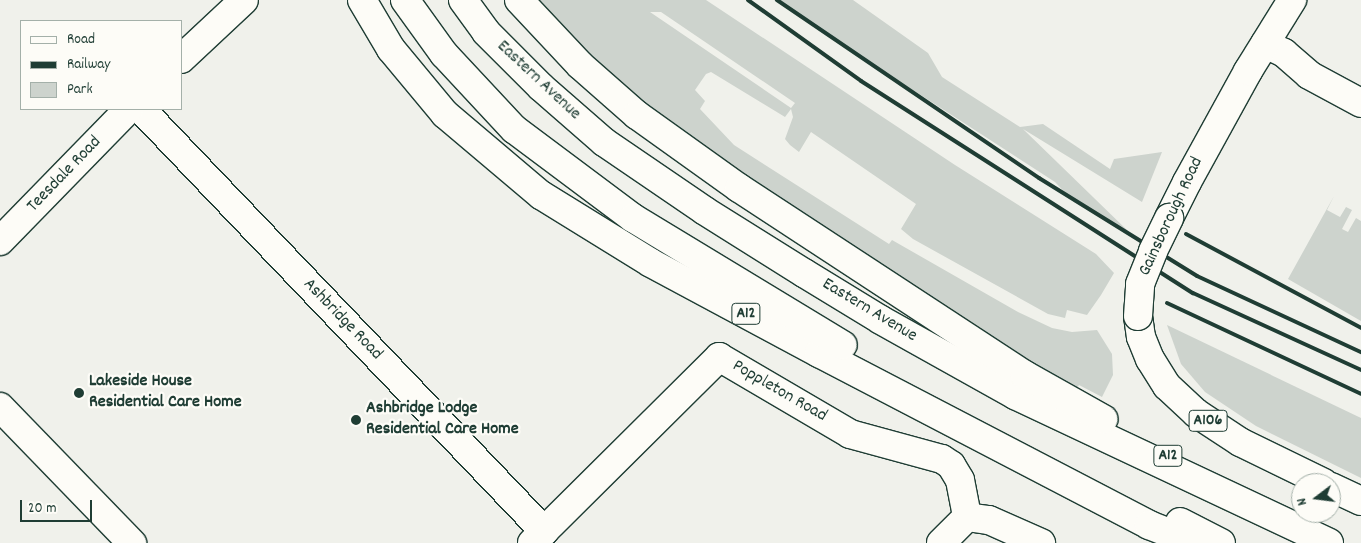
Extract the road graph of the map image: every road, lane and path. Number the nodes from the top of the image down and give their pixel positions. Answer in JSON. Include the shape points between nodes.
{"nodes":[{"id":1,"x":244,"y":0,"type":"edge"},
{"id":2,"x":362,"y":0,"type":"edge"},
{"id":3,"x":405,"y":0,"type":"edge"},
{"id":4,"x":463,"y":0,"type":"edge"},
{"id":5,"x":519,"y":0,"type":"edge"},
{"id":6,"x":1292,"y":0,"type":"edge"},
{"id":7,"x":1265,"y":44,"type":"junction"},
{"id":8,"x":182,"y":58,"type":"edge"},
{"id":9,"x":1361,"y":103,"type":"edge"},
{"id":10,"x":128,"y":110,"type":"edge"},
{"id":11,"x":142,"y":110,"type":"edge"},
{"id":12,"x":0,"y":241,"type":"edge"},
{"id":13,"x":0,"y":407,"type":"edge"},
{"id":14,"x":1304,"y":473,"type":"edge"},
{"id":15,"x":1341,"y":492,"type":"edge"},
{"id":16,"x":1361,"y":501,"type":"edge"},
{"id":17,"x":967,"y":517,"type":"junction"},
{"id":18,"x":538,"y":537,"type":"edge"},
{"id":19,"x":1320,"y":539,"type":"edge"},
{"id":20,"x":132,"y":543,"type":"edge"},
{"id":21,"x":941,"y":543,"type":"edge"},
{"id":22,"x":1041,"y":543,"type":"edge"},
{"id":23,"x":1195,"y":543,"type":"edge"},
{"id":24,"x":1221,"y":543,"type":"edge"}],
"edges":[{"from":1,"to":8,"type":"main road"},
{"from":2,"to":23,"type":"main road","number":"A12","via":[[391,49],[445,114],[541,195],[651,263],[819,353],[1149,525]]},
{"from":3,"to":24,"type":"main road","number":"A12","via":[[444,54],[514,129],[633,218],[840,343],[996,429]]},
{"from":4,"to":19,"type":"main road","name":"Eastern Avenue","number":"A12","via":[[486,32],[541,88],[604,142],[705,211],[881,320],[1015,395]]},
{"from":5,"to":19,"type":"main road","number":"A12","via":[[580,65],[637,115],[738,188],[1025,375]]},
{"from":6,"to":7,"type":"main road","name":"Gainsborough Road","number":"A106"},
{"from":7,"to":9,"type":"main road","via":[[1284,53],[1309,75]]},
{"from":7,"to":14,"type":"main road","name":"Gainsborough Road","number":"A106","bridge":true,"via":[[1187,182],[1151,256],[1140,284],[1138,316],[1141,337],[1150,359],[1167,386],[1196,413],[1240,442]]},
{"from":10,"to":12,"type":"main road","name":"Teesdale Road"},
{"from":11,"to":18,"type":"main road","name":"Ashbridge Road"},
{"from":13,"to":20,"type":"main road"},
{"from":15,"to":16,"type":"main road"},
{"from":17,"to":18,"type":"main road","name":"Poppleton Road","via":[[960,480],[951,465],[942,459],[850,434],[719,357]]},
{"from":17,"to":21,"type":"main road"},
{"from":17,"to":22,"type":"main road","via":[[989,520]]}]}
